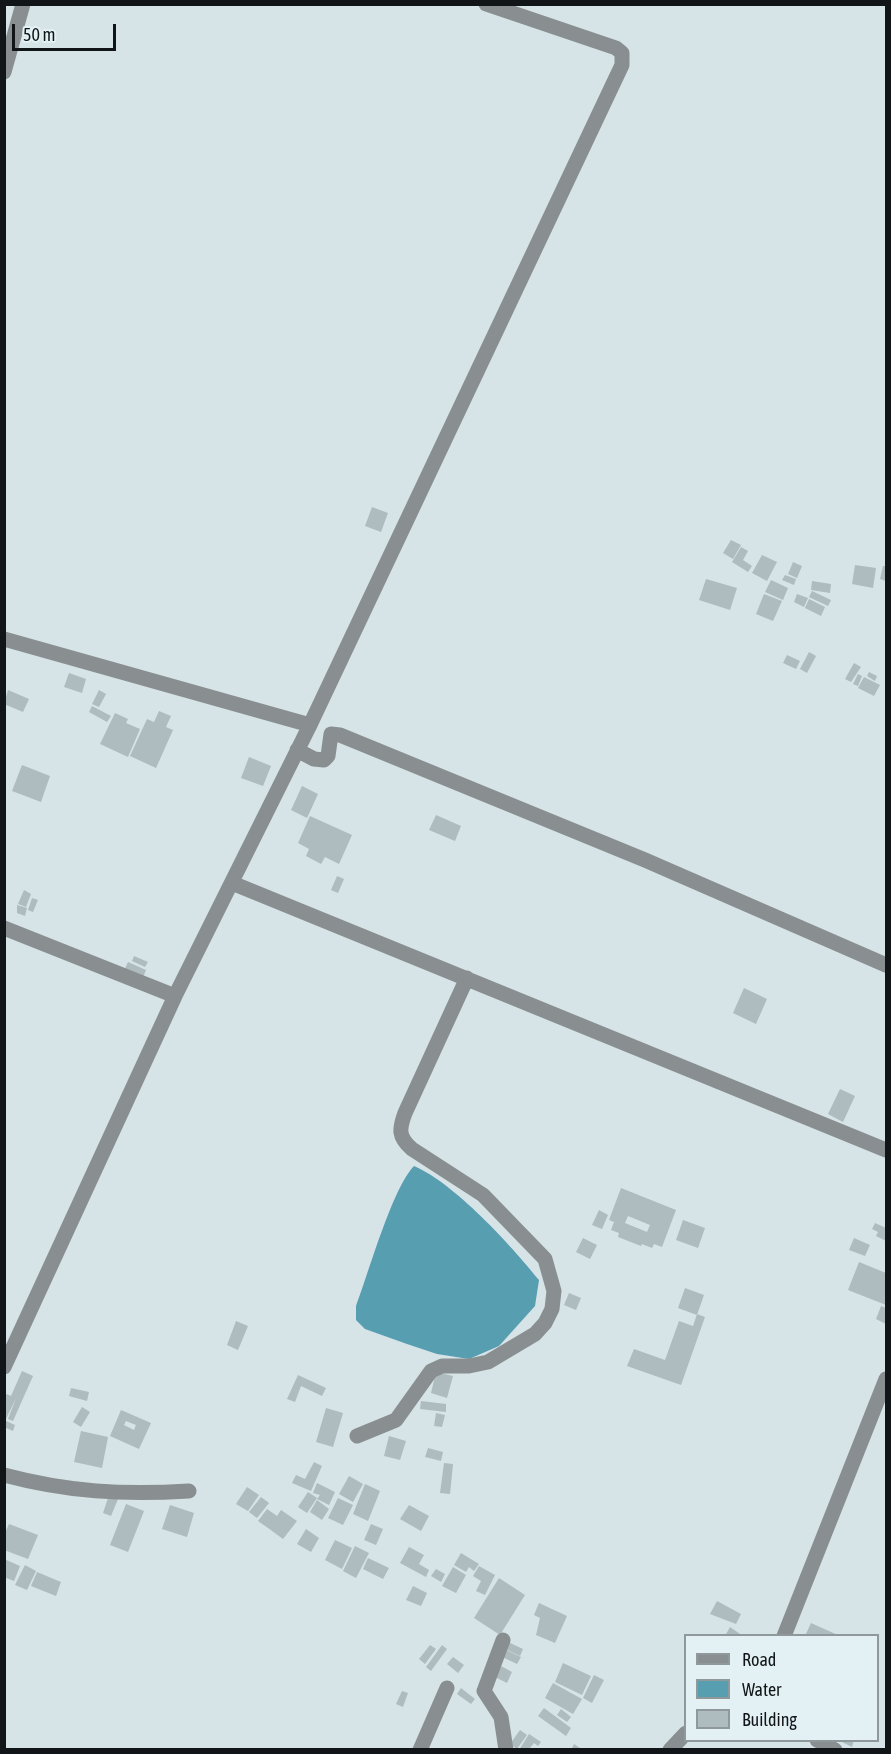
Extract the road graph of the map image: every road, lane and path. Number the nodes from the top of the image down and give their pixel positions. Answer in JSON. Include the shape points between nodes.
{"nodes":[{"id":1,"x":23,"y":4,"type":"edge"},
{"id":2,"x":486,"y":4,"type":"edge"},
{"id":3,"x":4,"y":72,"type":"edge"},
{"id":4,"x":4,"y":639,"type":"edge"},
{"id":5,"x":310,"y":724,"type":"junction"},
{"id":6,"x":297,"y":750,"type":"junction"},
{"id":7,"x":232,"y":883,"type":"junction"},
{"id":8,"x":4,"y":928,"type":"edge"},
{"id":9,"x":886,"y":965,"type":"edge"},
{"id":10,"x":467,"y":978,"type":"junction"},
{"id":11,"x":175,"y":996,"type":"junction"},
{"id":12,"x":886,"y":1150,"type":"edge"},
{"id":13,"x":4,"y":1367,"type":"edge"},
{"id":14,"x":886,"y":1379,"type":"edge"},
{"id":15,"x":357,"y":1436,"type":"dead end"},
{"id":16,"x":4,"y":1475,"type":"edge"},
{"id":17,"x":189,"y":1491,"type":"dead end"},
{"id":18,"x":784,"y":1634,"type":"edge"},
{"id":19,"x":503,"y":1640,"type":"dead end"},
{"id":20,"x":447,"y":1688,"type":"dead end"},
{"id":21,"x":684,"y":1735,"type":"edge"},
{"id":22,"x":821,"y":1742,"type":"edge"},
{"id":23,"x":420,"y":1749,"type":"edge"},
{"id":24,"x":506,"y":1749,"type":"edge"},
{"id":25,"x":670,"y":1749,"type":"edge"},
{"id":26,"x":835,"y":1749,"type":"edge"}],
"edges":[{"from":1,"to":3,"type":"street"},
{"from":2,"to":5,"type":"street","via":[[616,48],[623,60]]},
{"from":4,"to":5,"type":"street"},
{"from":5,"to":6,"type":"street"},
{"from":6,"to":7,"type":"street"},
{"from":6,"to":9,"type":"street","via":[[324,760],[331,734],[340,735]]},
{"from":7,"to":10,"type":"street"},
{"from":7,"to":11,"type":"street"},
{"from":8,"to":11,"type":"street"},
{"from":10,"to":12,"type":"street"},
{"from":10,"to":15,"type":"street","via":[[405,1113],[400,1134],[412,1149],[483,1195],[545,1259],[554,1291],[552,1309],[535,1334],[488,1362],[442,1366],[431,1371],[396,1420]]},
{"from":11,"to":13,"type":"street"},
{"from":14,"to":18,"type":"street"},
{"from":16,"to":17,"type":"street","via":[[51,1487],[95,1492]]},
{"from":19,"to":24,"type":"street","via":[[484,1691],[501,1716]]},
{"from":20,"to":23,"type":"street"},
{"from":21,"to":25,"type":"street"},
{"from":22,"to":26,"type":"street"}]}
